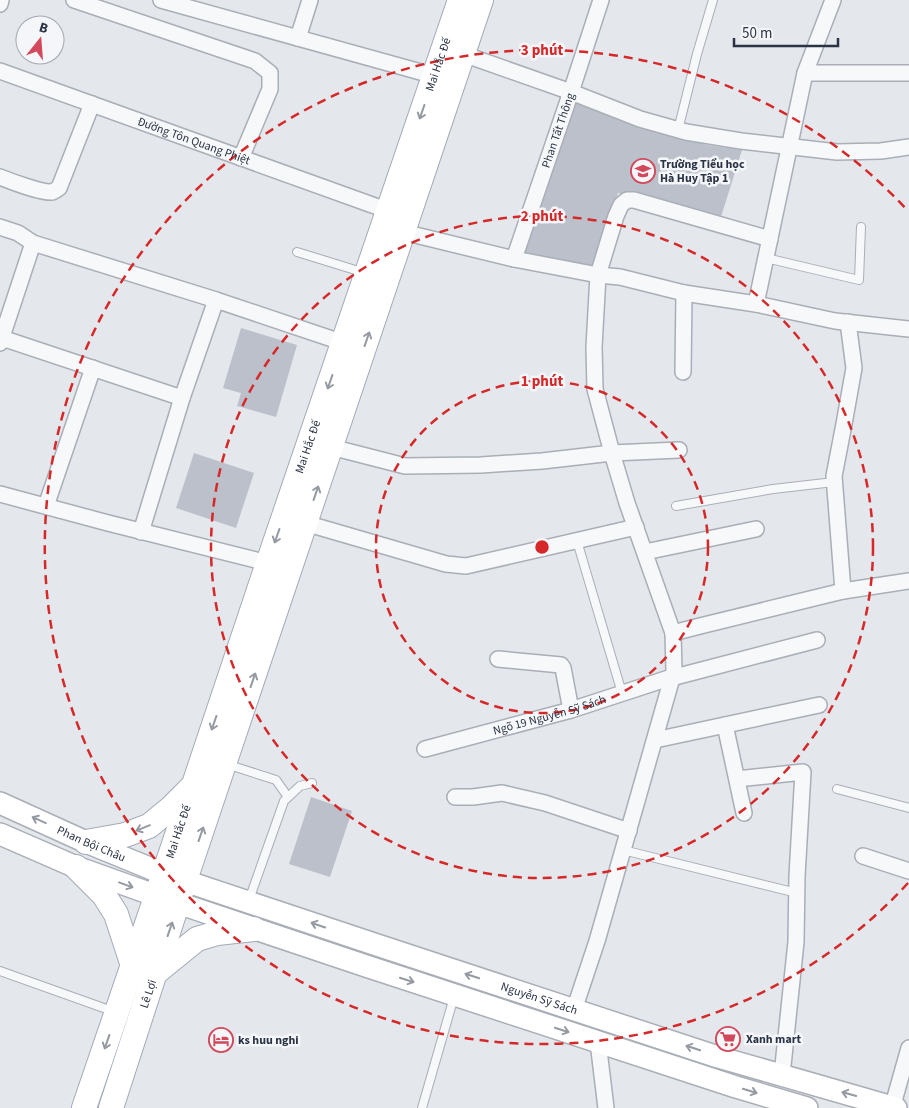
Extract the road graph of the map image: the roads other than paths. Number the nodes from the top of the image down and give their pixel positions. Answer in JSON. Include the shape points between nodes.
{"nodes":[{"id":1,"x":74,"y":0,"type":"edge"},
{"id":2,"x":161,"y":0,"type":"edge"},
{"id":3,"x":310,"y":0,"type":"edge"},
{"id":4,"x":460,"y":0,"type":"edge"},
{"id":5,"x":481,"y":0,"type":"edge"},
{"id":6,"x":601,"y":0,"type":"edge"},
{"id":7,"x":713,"y":0,"type":"edge"},
{"id":8,"x":833,"y":0,"type":"edge"},
{"id":9,"x":204,"y":6,"type":"edge"},
{"id":10,"x":298,"y":38,"type":"junction"},
{"id":11,"x":463,"y":54,"type":"junction"},
{"id":12,"x":0,"y":71,"type":"edge"},
{"id":13,"x":805,"y":73,"type":"junction"},
{"id":14,"x":909,"y":73,"type":"edge"},
{"id":15,"x":435,"y":76,"type":"junction"},
{"id":16,"x":572,"y":92,"type":"junction"},
{"id":17,"x":92,"y":104,"type":"junction"},
{"id":18,"x":678,"y":130,"type":"junction"},
{"id":19,"x":790,"y":146,"type":"junction"},
{"id":20,"x":909,"y":147,"type":"edge"},
{"id":21,"x":241,"y":158,"type":"junction"},
{"id":22,"x":0,"y":177,"type":"edge"},
{"id":23,"x":389,"y":211,"type":"junction"},
{"id":24,"x":0,"y":227,"type":"edge"},
{"id":25,"x":861,"y":227,"type":"dead end"},
{"id":26,"x":403,"y":232,"type":"junction"},
{"id":27,"x":770,"y":239,"type":"junction"},
{"id":28,"x":33,"y":243,"type":"junction"},
{"id":29,"x":297,"y":252,"type":"dead end"},
{"id":30,"x":766,"y":258,"type":"junction"},
{"id":31,"x":514,"y":259,"type":"junction"},
{"id":32,"x":367,"y":273,"type":"junction"},
{"id":33,"x":598,"y":275,"type":"junction"},
{"id":34,"x":684,"y":293,"type":"junction"},
{"id":35,"x":216,"y":300,"type":"junction"},
{"id":36,"x":756,"y":304,"type":"junction"},
{"id":37,"x":848,"y":322,"type":"junction"},
{"id":38,"x":909,"y":329,"type":"edge"},
{"id":39,"x":1,"y":340,"type":"edge"},
{"id":40,"x":344,"y":343,"type":"junction"},
{"id":41,"x":93,"y":368,"type":"junction"},
{"id":42,"x":683,"y":372,"type":"dead end"},
{"id":43,"x":182,"y":398,"type":"junction"},
{"id":44,"x":331,"y":447,"type":"junction"},
{"id":45,"x":679,"y":450,"type":"dead end"},
{"id":46,"x":612,"y":453,"type":"junction"},
{"id":47,"x":834,"y":482,"type":"junction"},
{"id":48,"x":0,"y":494,"type":"edge"},
{"id":49,"x":46,"y":506,"type":"junction"},
{"id":50,"x":676,"y":506,"type":"dead end"},
{"id":51,"x":305,"y":523,"type":"junction"},
{"id":52,"x":636,"y":528,"type":"junction"},
{"id":53,"x":756,"y":529,"type":"dead end"},
{"id":54,"x":141,"y":532,"type":"junction"},
{"id":55,"x":577,"y":541,"type":"junction"},
{"id":56,"x":644,"y":552,"type":"junction"},
{"id":57,"x":268,"y":563,"type":"junction"},
{"id":58,"x":909,"y":582,"type":"edge"},
{"id":59,"x":843,"y":590,"type":"junction"},
{"id":60,"x":673,"y":634,"type":"junction"},
{"id":61,"x":816,"y":640,"type":"dead end"},
{"id":62,"x":498,"y":659,"type":"dead end"},
{"id":63,"x":672,"y":677,"type":"junction"},
{"id":64,"x":622,"y":693,"type":"junction"},
{"id":65,"x":819,"y":704,"type":"dead end"},
{"id":66,"x":571,"y":710,"type":"junction"},
{"id":67,"x":725,"y":725,"type":"junction"},
{"id":68,"x":655,"y":740,"type":"junction"},
{"id":69,"x":426,"y":750,"type":"dead end"},
{"id":70,"x":224,"y":764,"type":"junction"},
{"id":71,"x":737,"y":779,"type":"junction"},
{"id":72,"x":312,"y":783,"type":"dead end"},
{"id":73,"x":193,"y":786,"type":"junction"},
{"id":74,"x":837,"y":789,"type":"dead end"},
{"id":75,"x":455,"y":796,"type":"dead end"},
{"id":76,"x":288,"y":797,"type":"junction"},
{"id":77,"x":0,"y":803,"type":"edge"},
{"id":78,"x":909,"y":808,"type":"edge"},
{"id":79,"x":744,"y":813,"type":"dead end"},
{"id":80,"x":629,"y":831,"type":"junction"},
{"id":81,"x":0,"y":834,"type":"edge"},
{"id":82,"x":86,"y":842,"type":"junction"},
{"id":83,"x":623,"y":850,"type":"junction"},
{"id":84,"x":863,"y":856,"type":"dead end"},
{"id":85,"x":76,"y":867,"type":"junction"},
{"id":86,"x":909,"y":870,"type":"edge"},
{"id":87,"x":175,"y":877,"type":"junction"},
{"id":88,"x":797,"y":893,"type":"junction"},
{"id":89,"x":167,"y":900,"type":"junction"},
{"id":90,"x":248,"y":902,"type":"junction"},
{"id":91,"x":254,"y":929,"type":"junction"},
{"id":92,"x":377,"y":945,"type":"junction"},
{"id":93,"x":369,"y":967,"type":"junction"},
{"id":94,"x":144,"y":970,"type":"junction"},
{"id":95,"x":0,"y":971,"type":"edge"},
{"id":96,"x":512,"y":989,"type":"junction"},
{"id":97,"x":455,"y":995,"type":"junction"},
{"id":98,"x":574,"y":1010,"type":"junction"},
{"id":99,"x":507,"y":1012,"type":"junction"},
{"id":100,"x":116,"y":1013,"type":"junction"},
{"id":101,"x":598,"y":1042,"type":"junction"},
{"id":102,"x":909,"y":1048,"type":"edge"},
{"id":103,"x":718,"y":1056,"type":"junction"},
{"id":104,"x":782,"y":1075,"type":"junction"},
{"id":105,"x":712,"y":1079,"type":"junction"},
{"id":106,"x":84,"y":1108,"type":"edge"},
{"id":107,"x":111,"y":1108,"type":"edge"},
{"id":108,"x":422,"y":1108,"type":"edge"},
{"id":109,"x":606,"y":1108,"type":"edge"},
{"id":110,"x":807,"y":1108,"type":"edge"},
{"id":111,"x":893,"y":1108,"type":"edge"}],
"edges":[{"from":1,"to":21,"type":"street","via":[[255,61],[270,73],[270,88]]},
{"from":2,"to":9,"type":"street"},
{"from":3,"to":10,"type":"street"},
{"from":4,"to":15,"type":"main road","name":"Mai Hắc Đế"},
{"from":5,"to":11,"type":"main road","name":"Mai Hắc Đế"},
{"from":6,"to":16,"type":"street","name":"Phan Tất Thông"},
{"from":7,"to":18,"type":"lane"},
{"from":8,"to":13,"type":"street"},
{"from":9,"to":10,"type":"street"},
{"from":10,"to":15,"type":"street"},
{"from":11,"to":16,"type":"street"},
{"from":11,"to":26,"type":"main road","name":"Mai Hắc Đế"},
{"from":12,"to":17,"type":"street","name":"Đường Tôn Quang Phiệt"},
{"from":13,"to":14,"type":"street"},
{"from":13,"to":19,"type":"street"},
{"from":15,"to":23,"type":"main road","name":"Mai Hắc Đế","one_way":true},
{"from":16,"to":18,"type":"street"},
{"from":16,"to":31,"type":"street","name":"Phan Tất Thông"},
{"from":17,"to":21,"type":"street","name":"Đường Tôn Quang Phiệt"},
{"from":17,"to":22,"type":"street","via":[[59,188],[45,191]]},
{"from":18,"to":19,"type":"street"},
{"from":19,"to":20,"type":"street","via":[[837,152]]},
{"from":19,"to":27,"type":"street"},
{"from":21,"to":23,"type":"street","name":"Đường Tôn Quang Phiệt"},
{"from":23,"to":32,"type":"main road","name":"Mai Hắc Đế"},
{"from":24,"to":28,"type":"street"},
{"from":25,"to":30,"type":"lane","via":[[860,280]]},
{"from":26,"to":31,"type":"street"},
{"from":44,"to":26,"type":"main road","name":"Mai Hắc Đế","one_way":true},
{"from":27,"to":30,"type":"street"},
{"from":27,"to":33,"type":"street","via":[[627,200],[616,216]]},
{"from":28,"to":35,"type":"street"},
{"from":28,"to":39,"type":"street"},
{"from":29,"to":32,"type":"lane"},
{"from":30,"to":36,"type":"street"},
{"from":31,"to":33,"type":"street"},
{"from":32,"to":40,"type":"main road","name":"Mai Hắc Đế"},
{"from":33,"to":34,"type":"street","via":[[620,276]]},
{"from":33,"to":46,"type":"street","via":[[595,389]]},
{"from":34,"to":36,"type":"street"},
{"from":34,"to":42,"type":"street"},
{"from":35,"to":40,"type":"street"},
{"from":35,"to":43,"type":"street"},
{"from":36,"to":37,"type":"street"},
{"from":37,"to":38,"type":"street"},
{"from":37,"to":47,"type":"street","via":[[854,368]]},
{"from":39,"to":41,"type":"street"},
{"from":40,"to":57,"type":"main road","name":"Mai Hắc Đế","one_way":true},
{"from":41,"to":43,"type":"street"},
{"from":41,"to":49,"type":"street"},
{"from":43,"to":54,"type":"street"},
{"from":44,"to":46,"type":"street","via":[[405,466],[481,465]]},
{"from":51,"to":44,"type":"main road","name":"Mai Hắc Đế","one_way":true},
{"from":45,"to":46,"type":"street"},
{"from":46,"to":52,"type":"street"},
{"from":47,"to":50,"type":"lane"},
{"from":47,"to":59,"type":"street"},
{"from":48,"to":49,"type":"street"},
{"from":49,"to":54,"type":"street"},
{"from":51,"to":55,"type":"street","via":[[446,564],[466,566]]},
{"from":70,"to":51,"type":"main road","name":"Mai Hắc Đế","one_way":true},
{"from":52,"to":55,"type":"street"},
{"from":52,"to":56,"type":"street"},
{"from":53,"to":56,"type":"street"},
{"from":54,"to":57,"type":"street"},
{"from":55,"to":64,"type":"lane"},
{"from":56,"to":60,"type":"street"},
{"from":57,"to":73,"type":"main road","name":"Mai Hắc Đế","one_way":true},
{"from":58,"to":59,"type":"street"},
{"from":59,"to":60,"type":"street"},
{"from":60,"to":63,"type":"street"},
{"from":61,"to":63,"type":"street","name":"Ngõ 19 Nguyễn Sỹ Sách"},
{"from":62,"to":66,"type":"street","via":[[560,664],[564,668]]},
{"from":63,"to":64,"type":"street","name":"Ngõ 19 Nguyễn Sỹ Sách"},
{"from":63,"to":68,"type":"street"},
{"from":64,"to":66,"type":"street","name":"Ngõ 19 Nguyễn Sỹ Sách"},
{"from":65,"to":67,"type":"street"},
{"from":66,"to":69,"type":"street","name":"Ngõ 19 Nguyễn Sỹ Sách"},
{"from":67,"to":68,"type":"street"},
{"from":67,"to":71,"type":"street"},
{"from":68,"to":80,"type":"street"},
{"from":70,"to":76,"type":"lane","via":[[276,780]]},
{"from":87,"to":70,"type":"main road","name":"Mai Hắc Đế","one_way":true},
{"from":71,"to":79,"type":"street"},
{"from":71,"to":88,"type":"street","via":[[803,772]]},
{"from":72,"to":76,"type":"lane","via":[[300,786]]},
{"from":73,"to":82,"type":"main road","one_way":true,"via":[[150,826],[125,835]]},
{"from":73,"to":87,"type":"main road","name":"Mai Hắc Đế"},
{"from":74,"to":78,"type":"lane"},
{"from":75,"to":80,"type":"street","via":[[510,794]]},
{"from":76,"to":90,"type":"lane","via":[[284,800]]},
{"from":82,"to":77,"type":"main road","name":"Phan Bội Châu","one_way":true},
{"from":80,"to":83,"type":"street"},
{"from":81,"to":85,"type":"main road"},
{"from":82,"to":87,"type":"main road","name":"Phan Bội Châu"},
{"from":83,"to":88,"type":"lane"},
{"from":83,"to":98,"type":"street"},
{"from":84,"to":86,"type":"street"},
{"from":85,"to":89,"type":"main road","one_way":true},
{"from":85,"to":94,"type":"main road","via":[[104,895]]},
{"from":87,"to":89,"type":"main road","name":"Lê Lợi"},
{"from":87,"to":90,"type":"main road","name":"Nguyễn Sỹ Sách"},
{"from":88,"to":104,"type":"street","via":[[796,942]]},
{"from":89,"to":91,"type":"main road","name":"Nguyễn Sỹ Sách"},
{"from":89,"to":94,"type":"main road","name":"Lê Lợi"},
{"from":92,"to":90,"type":"main road","name":"Nguyễn Sỹ Sách","one_way":true},
{"from":91,"to":93,"type":"main road","name":"Nguyễn Sỹ Sách"},
{"from":91,"to":94,"type":"main road","via":[[197,939]]},
{"from":92,"to":93,"type":"main road"},
{"from":96,"to":92,"type":"main road","name":"Nguyễn Sỹ Sách","one_way":true},
{"from":93,"to":97,"type":"main road","name":"Nguyễn Sỹ Sách","one_way":true},
{"from":94,"to":100,"type":"main road","name":"Lê Lợi"},
{"from":94,"to":107,"type":"main road","name":"Lê Lợi"},
{"from":95,"to":100,"type":"lane"},
{"from":96,"to":98,"type":"main road","name":"Nguyễn Sỹ Sách"},
{"from":96,"to":99,"type":"main road"},
{"from":97,"to":99,"type":"main road","name":"Nguyễn Sỹ Sách"},
{"from":97,"to":108,"type":"lane"},
{"from":103,"to":98,"type":"main road","name":"Nguyễn Sỹ Sách","one_way":true},
{"from":99,"to":101,"type":"main road","name":"Nguyễn Sỹ Sách","one_way":true},
{"from":100,"to":106,"type":"main road","name":"Lê Lợi","one_way":true},
{"from":101,"to":105,"type":"main road","name":"Nguyễn Sỹ Sách"},
{"from":101,"to":109,"type":"street"},
{"from":102,"to":111,"type":"street"},
{"from":103,"to":104,"type":"main road","name":"Nguyễn Sỹ Sách"},
{"from":103,"to":105,"type":"main road"},
{"from":111,"to":104,"type":"main road","name":"Nguyễn Sỹ Sách","one_way":true},
{"from":105,"to":110,"type":"main road","name":"Nguyễn Sỹ Sách","one_way":true}]}
